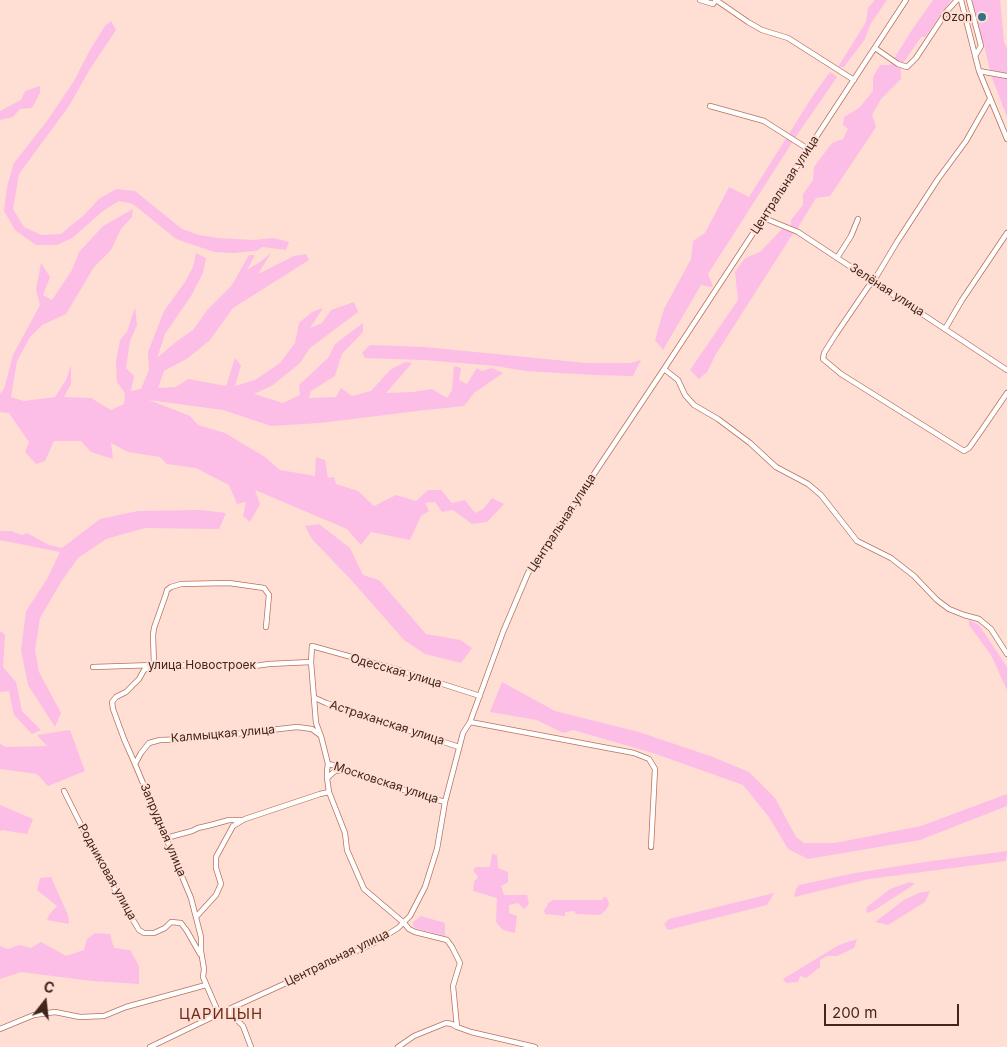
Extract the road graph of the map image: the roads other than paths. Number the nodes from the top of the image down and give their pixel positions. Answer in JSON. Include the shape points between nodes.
{"nodes":[{"id":1,"x":700,"y":0,"type":"edge"},
{"id":2,"x":716,"y":0,"type":"edge"},
{"id":3,"x":906,"y":0,"type":"edge"},
{"id":4,"x":957,"y":0,"type":"edge"},
{"id":5,"x":961,"y":0,"type":"edge"},
{"id":6,"x":969,"y":0,"type":"edge"},
{"id":7,"x":875,"y":48,"type":"junction"},
{"id":8,"x":975,"y":56,"type":"junction"},
{"id":9,"x":979,"y":71,"type":"junction"},
{"id":10,"x":1007,"y":76,"type":"edge"},
{"id":11,"x":854,"y":80,"type":"junction"},
{"id":12,"x":990,"y":99,"type":"junction"},
{"id":13,"x":710,"y":106,"type":"dead end"},
{"id":14,"x":1006,"y":136,"type":"edge"},
{"id":15,"x":808,"y":149,"type":"junction"},
{"id":16,"x":764,"y":218,"type":"junction"},
{"id":17,"x":858,"y":219,"type":"dead end"},
{"id":18,"x":1007,"y":234,"type":"edge"},
{"id":19,"x":837,"y":258,"type":"junction"},
{"id":20,"x":873,"y":282,"type":"junction"},
{"id":21,"x":945,"y":328,"type":"junction"},
{"id":22,"x":664,"y":369,"type":"junction"},
{"id":23,"x":1007,"y":370,"type":"edge"},
{"id":24,"x":1007,"y":392,"type":"edge"},
{"id":25,"x":266,"y":627,"type":"dead end"},
{"id":26,"x":1007,"y":654,"type":"edge"},
{"id":27,"x":311,"y":662,"type":"junction"},
{"id":28,"x":154,"y":665,"type":"junction"},
{"id":29,"x":93,"y":668,"type":"dead end"},
{"id":30,"x":480,"y":696,"type":"junction"},
{"id":31,"x":315,"y":698,"type":"junction"},
{"id":32,"x":470,"y":722,"type":"junction"},
{"id":33,"x":321,"y":736,"type":"junction"},
{"id":34,"x":459,"y":747,"type":"junction"},
{"id":35,"x":135,"y":764,"type":"junction"},
{"id":36,"x":328,"y":764,"type":"junction"},
{"id":37,"x":346,"y":770,"type":"junction"},
{"id":38,"x":327,"y":778,"type":"junction"},
{"id":39,"x":64,"y":791,"type":"dead end"},
{"id":40,"x":329,"y":792,"type":"junction"},
{"id":41,"x":444,"y":802,"type":"junction"},
{"id":42,"x":246,"y":819,"type":"junction"},
{"id":43,"x":166,"y":838,"type":"junction"},
{"id":44,"x":651,"y":847,"type":"dead end"},
{"id":45,"x":196,"y":917,"type":"junction"},
{"id":46,"x":404,"y":923,"type":"junction"},
{"id":47,"x":202,"y":957,"type":"junction"},
{"id":48,"x":206,"y":985,"type":"junction"},
{"id":49,"x":227,"y":1010,"type":"junction"},
{"id":50,"x":219,"y":1014,"type":"junction"},
{"id":51,"x":457,"y":1027,"type":"junction"},
{"id":52,"x":0,"y":1028,"type":"edge"},
{"id":53,"x":150,"y":1047,"type":"edge"},
{"id":54,"x":251,"y":1047,"type":"edge"},
{"id":55,"x":398,"y":1047,"type":"edge"},
{"id":56,"x":534,"y":1047,"type":"edge"}],
"edges":[{"from":1,"to":2,"type":"street","via":[[713,4]]},
{"from":2,"to":11,"type":"street","via":[[762,30],[788,38]]},
{"from":3,"to":7,"type":"street","name":"Центральная улица"},
{"from":4,"to":7,"type":"street","via":[[907,67]]},
{"from":5,"to":8,"type":"street"},
{"from":6,"to":8,"type":"street","via":[[981,46]]},
{"from":7,"to":11,"type":"street","name":"Центральная улица"},
{"from":8,"to":9,"type":"street"},
{"from":9,"to":10,"type":"street"},
{"from":9,"to":12,"type":"street"},
{"from":11,"to":15,"type":"street","name":"Центральная улица"},
{"from":12,"to":14,"type":"street"},
{"from":12,"to":20,"type":"street"},
{"from":13,"to":15,"type":"street","via":[[764,121]]},
{"from":15,"to":16,"type":"street","name":"Центральная улица"},
{"from":16,"to":19,"type":"street","name":"Зелёная улица","via":[[798,232]]},
{"from":16,"to":22,"type":"street","name":"Центральная улица"},
{"from":17,"to":19,"type":"street"},
{"from":18,"to":21,"type":"street"},
{"from":19,"to":20,"type":"street","name":"Зелёная улица"},
{"from":20,"to":21,"type":"street","name":"Зелёная улица"},
{"from":20,"to":24,"type":"street","via":[[824,353],[823,359],[841,374],[964,450],[969,448]]},
{"from":21,"to":23,"type":"street","name":"Зелёная улица"},
{"from":22,"to":26,"type":"street","via":[[678,380],[694,405],[742,437],[776,467],[821,495],[857,541],[891,558],[949,609],[979,619],[991,629]]},
{"from":22,"to":30,"type":"street","name":"Центральная улица","via":[[528,573]]},
{"from":25,"to":28,"type":"street","via":[[269,595],[264,588],[229,583],[171,587],[154,628]]},
{"from":27,"to":28,"type":"street","name":"улица Новостроек","via":[[255,666]]},
{"from":27,"to":30,"type":"street","name":"Одесская улица","via":[[312,646]]},
{"from":27,"to":31,"type":"street"},
{"from":28,"to":29,"type":"street","name":"улица Новостроек"},
{"from":28,"to":35,"type":"street","name":"Запрудная улица","via":[[144,670],[139,679],[112,702]]},
{"from":30,"to":32,"type":"street","name":"Центральная улица"},
{"from":31,"to":33,"type":"street","via":[[316,723]]},
{"from":31,"to":34,"type":"street","name":"Астраханская улица"},
{"from":32,"to":34,"type":"street","name":"Центральная улица"},
{"from":32,"to":44,"type":"street","via":[[634,753],[649,759],[655,769]]},
{"from":33,"to":35,"type":"street","name":"Калмыцкая улица","via":[[312,728],[297,727],[160,740],[149,744]]},
{"from":33,"to":36,"type":"street"},
{"from":34,"to":41,"type":"street","name":"Центральная улица"},
{"from":35,"to":43,"type":"street","name":"Запрудная улица"},
{"from":36,"to":37,"type":"street","name":"Московская улица"},
{"from":36,"to":38,"type":"street"},
{"from":37,"to":38,"type":"street","via":[[335,771]]},
{"from":37,"to":41,"type":"street","name":"Московская улица"},
{"from":38,"to":40,"type":"street"},
{"from":39,"to":47,"type":"street","name":"Родниковая улица","via":[[104,871],[139,930],[154,933],[171,922],[181,923]]},
{"from":40,"to":42,"type":"street"},
{"from":40,"to":46,"type":"street","via":[[345,833],[347,850],[364,890]]},
{"from":41,"to":46,"type":"street","name":"Центральная улица","via":[[437,849],[425,887]]},
{"from":42,"to":43,"type":"street","via":[[211,824]]},
{"from":42,"to":45,"type":"street","via":[[233,826],[216,857],[221,884],[216,895]]},
{"from":43,"to":45,"type":"street","name":"Запрудная улица"},
{"from":45,"to":47,"type":"street","name":"Запрудная улица"},
{"from":46,"to":49,"type":"street","name":"Центральная улица","via":[[374,943]]},
{"from":46,"to":51,"type":"street","via":[[409,930],[447,940],[452,947],[460,963],[453,986]]},
{"from":47,"to":48,"type":"street","name":"Запрудная улица"},
{"from":48,"to":50,"type":"street","name":"Запрудная улица"},
{"from":48,"to":52,"type":"street","via":[[104,1016],[80,1018],[55,1012]]},
{"from":49,"to":50,"type":"street","name":"Центральная улица"},
{"from":49,"to":54,"type":"street","via":[[242,1026]]},
{"from":50,"to":53,"type":"street","name":"Центральная улица"},
{"from":51,"to":55,"type":"street","via":[[446,1023],[414,1036]]},
{"from":51,"to":56,"type":"street"}]}
